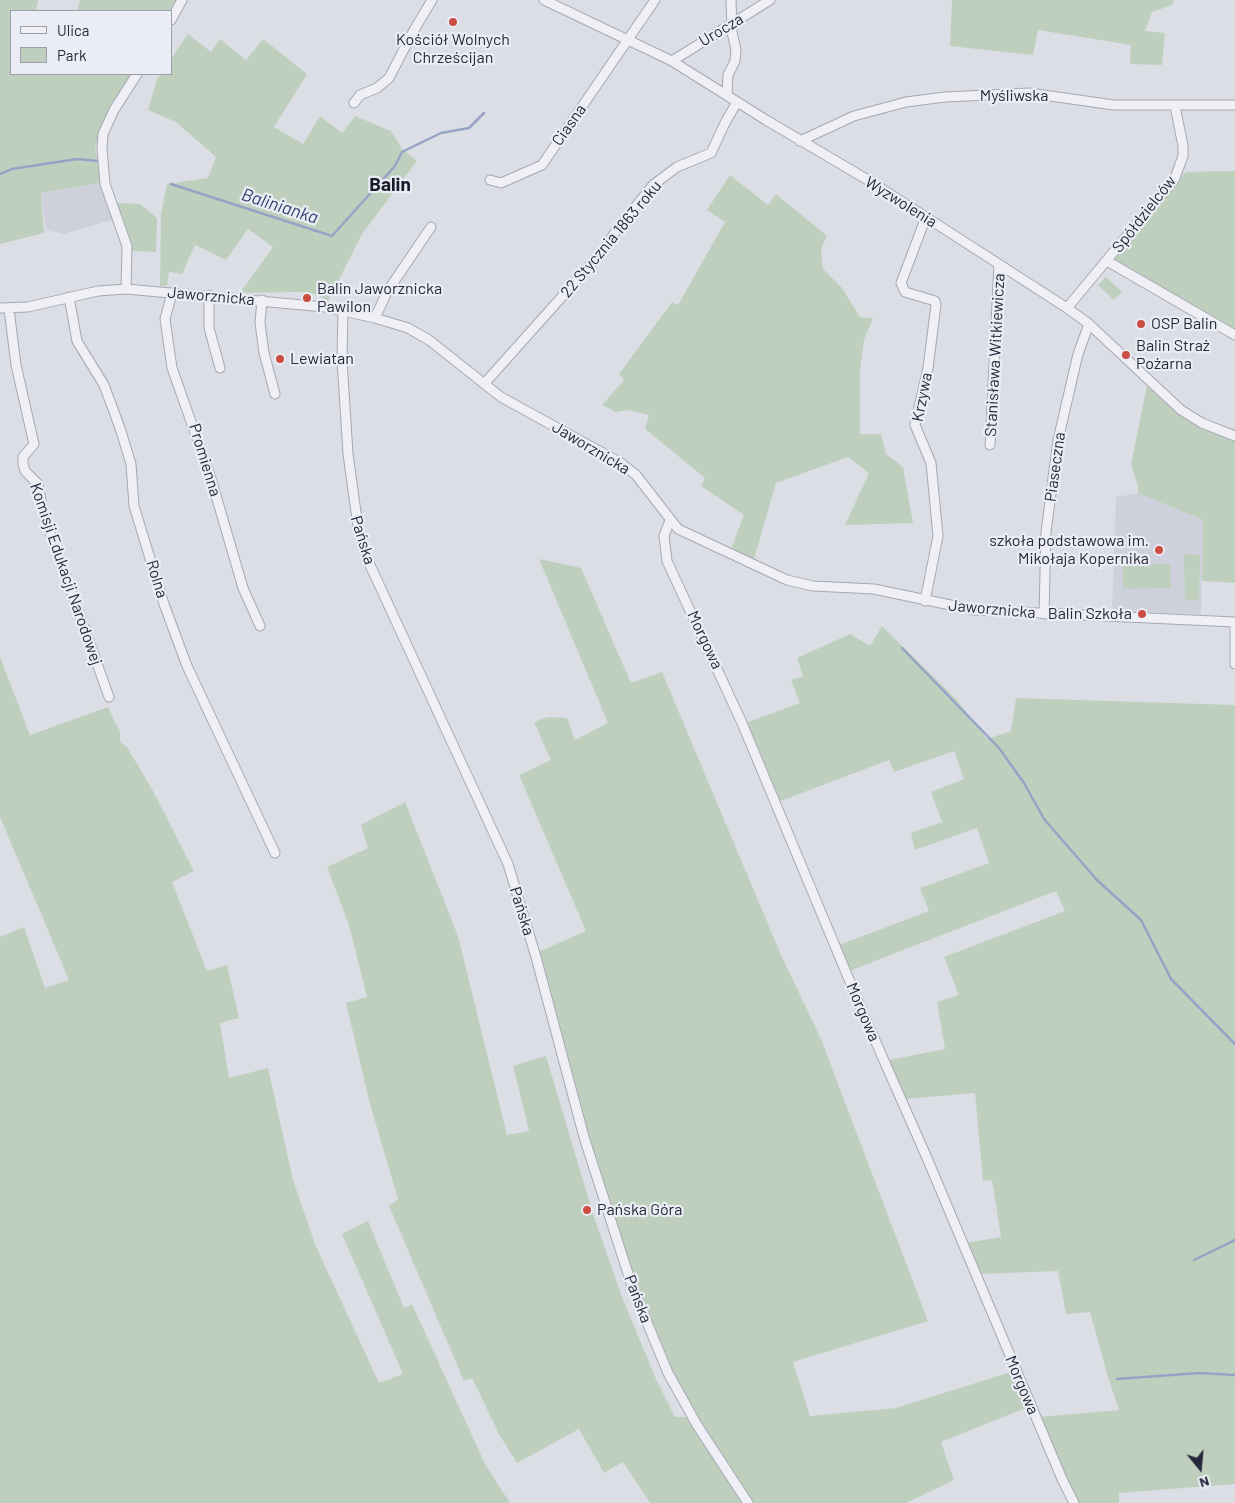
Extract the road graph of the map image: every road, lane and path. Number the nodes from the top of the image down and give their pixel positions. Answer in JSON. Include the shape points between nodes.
{"nodes":[{"id":1,"x":182,"y":0,"type":"edge"},
{"id":2,"x":432,"y":0,"type":"edge"},
{"id":3,"x":544,"y":0,"type":"edge"},
{"id":4,"x":655,"y":0,"type":"edge"},
{"id":5,"x":731,"y":0,"type":"edge"},
{"id":6,"x":770,"y":0,"type":"edge"},
{"id":7,"x":172,"y":18,"type":"edge"},
{"id":8,"x":732,"y":23,"type":"junction"},
{"id":9,"x":628,"y":39,"type":"junction"},
{"id":10,"x":672,"y":61,"type":"junction"},
{"id":11,"x":136,"y":75,"type":"edge"},
{"id":12,"x":727,"y":95,"type":"junction"},
{"id":13,"x":737,"y":102,"type":"junction"},
{"id":14,"x":354,"y":103,"type":"dead end"},
{"id":15,"x":1235,"y":105,"type":"edge"},
{"id":16,"x":1175,"y":106,"type":"junction"},
{"id":17,"x":800,"y":141,"type":"junction"},
{"id":18,"x":490,"y":180,"type":"dead end"},
{"id":19,"x":926,"y":217,"type":"junction"},
{"id":20,"x":430,"y":227,"type":"dead end"},
{"id":21,"x":1107,"y":261,"type":"junction"},
{"id":22,"x":999,"y":264,"type":"junction"},
{"id":23,"x":126,"y":289,"type":"junction"},
{"id":24,"x":172,"y":293,"type":"junction"},
{"id":25,"x":209,"y":295,"type":"junction"},
{"id":26,"x":70,"y":297,"type":"junction"},
{"id":27,"x":262,"y":300,"type":"junction"},
{"id":28,"x":4,"y":308,"type":"edge"},
{"id":29,"x":1067,"y":308,"type":"junction"},
{"id":30,"x":343,"y":310,"type":"junction"},
{"id":31,"x":375,"y":318,"type":"junction"},
{"id":32,"x":1089,"y":324,"type":"junction"},
{"id":33,"x":1235,"y":336,"type":"edge"},
{"id":34,"x":220,"y":368,"type":"dead end"},
{"id":35,"x":484,"y":384,"type":"junction"},
{"id":36,"x":276,"y":394,"type":"dead end"},
{"id":37,"x":1235,"y":436,"type":"edge"},
{"id":38,"x":990,"y":445,"type":"dead end"},
{"id":39,"x":670,"y":520,"type":"junction"},
{"id":40,"x":925,"y":601,"type":"junction"},
{"id":41,"x":1044,"y":614,"type":"junction"},
{"id":42,"x":1235,"y":622,"type":"edge"},
{"id":43,"x":260,"y":626,"type":"dead end"},
{"id":44,"x":1235,"y":664,"type":"edge"},
{"id":45,"x":109,"y":697,"type":"dead end"},
{"id":46,"x":275,"y":853,"type":"dead end"},
{"id":47,"x":748,"y":1503,"type":"edge"},
{"id":48,"x":1074,"y":1503,"type":"edge"}],
"edges":[{"from":1,"to":7,"type":"street"},
{"from":2,"to":14,"type":"street","via":[[389,78],[377,88],[360,95]]},
{"from":3,"to":9,"type":"street","name":"Wyzwolenia"},
{"from":4,"to":9,"type":"street","name":"Ciasna"},
{"from":5,"to":8,"type":"street"},
{"from":6,"to":8,"type":"street","name":"Urocza"},
{"from":8,"to":10,"type":"street","name":"Urocza"},
{"from":8,"to":12,"type":"street","via":[[735,61],[728,75]]},
{"from":9,"to":10,"type":"street","name":"Wyzwolenia"},
{"from":9,"to":18,"type":"street","name":"Ciasna","via":[[542,165],[501,183]]},
{"from":10,"to":12,"type":"street","name":"Wyzwolenia"},
{"from":11,"to":23,"type":"street","via":[[105,128],[102,162],[109,198],[127,246]]},
{"from":12,"to":13,"type":"street","name":"Wyzwolenia"},
{"from":13,"to":17,"type":"street","name":"Wyzwolenia"},
{"from":13,"to":35,"type":"street","name":"22 Stycznia 1863 roku","via":[[711,153],[677,167],[653,185],[602,253]]},
{"from":15,"to":16,"type":"street","name":"Myśliwska"},
{"from":16,"to":17,"type":"street","name":"Myśliwska","via":[[1114,105],[1028,93],[946,97],[906,102],[854,116]]},
{"from":16,"to":21,"type":"street","name":"Spółdzielców","via":[[1183,146],[1180,167],[1175,178]]},
{"from":17,"to":19,"type":"street","name":"Wyzwolenia"},
{"from":19,"to":22,"type":"street","name":"Wyzwolenia"},
{"from":19,"to":40,"type":"street","name":"Krzywa","via":[[901,284],[904,292],[935,301],[936,305],[928,368],[915,425],[931,463],[938,536]]},
{"from":20,"to":31,"type":"street","via":[[387,292]]},
{"from":21,"to":29,"type":"street","name":"Spółdzielców"},
{"from":21,"to":33,"type":"street"},
{"from":22,"to":29,"type":"street","name":"Wyzwolenia"},
{"from":22,"to":38,"type":"street","name":"Stanisława Witkiewicza"},
{"from":23,"to":24,"type":"street","name":"Jaworznicka"},
{"from":23,"to":26,"type":"street","name":"Jaworznicka"},
{"from":24,"to":25,"type":"street","name":"Jaworznicka"},
{"from":24,"to":43,"type":"street","name":"Promienna","via":[[165,319],[172,368],[208,466],[243,588]]},
{"from":25,"to":27,"type":"street","name":"Jaworznicka"},
{"from":25,"to":34,"type":"street","via":[[208,328]]},
{"from":26,"to":28,"type":"street","name":"Jaworznicka","via":[[44,305]]},
{"from":26,"to":46,"type":"street","name":"Rolna","via":[[77,341],[104,385],[120,428],[131,464],[134,506],[164,604],[184,657]]},
{"from":27,"to":30,"type":"street","name":"Jaworznicka"},
{"from":27,"to":36,"type":"street","via":[[260,323],[264,353]]},
{"from":28,"to":45,"type":"street","name":"Komisji Edukacji Narodowej","via":[[34,444],[23,457],[23,464],[25,471],[38,484],[44,516]]},
{"from":29,"to":32,"type":"street","name":"Wyzwolenia"},
{"from":30,"to":31,"type":"street","name":"Jaworznicka"},
{"from":30,"to":47,"type":"street","name":"Pańska","via":[[342,360],[348,454],[359,534],[374,574],[508,864],[584,1138],[632,1286],[668,1373]]},
{"from":31,"to":35,"type":"street","name":"Jaworznicka","via":[[408,328],[429,340]]},
{"from":32,"to":37,"type":"street","name":"Wyzwolenia","via":[[1181,410]]},
{"from":32,"to":41,"type":"street","name":"Piaseczna","via":[[1073,373],[1058,440],[1046,532]]},
{"from":35,"to":39,"type":"street","name":"Jaworznicka","via":[[514,404],[621,462],[636,475]]},
{"from":39,"to":40,"type":"street","name":"Jaworznicka","via":[[678,530],[787,580],[813,586],[874,588]]},
{"from":39,"to":48,"type":"street","name":"Morgowa","via":[[664,536],[667,561],[742,723]]},
{"from":40,"to":41,"type":"street","name":"Jaworznicka","via":[[974,610]]},
{"from":41,"to":42,"type":"street","name":"Jaworznicka"},
{"from":42,"to":44,"type":"street"}]}
